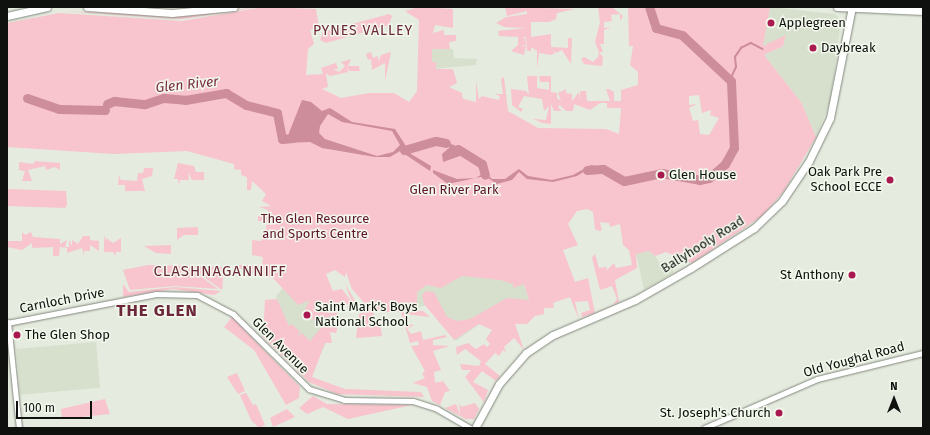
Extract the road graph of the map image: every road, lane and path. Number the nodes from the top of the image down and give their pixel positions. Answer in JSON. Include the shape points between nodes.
{"nodes":[{"id":1,"x":47,"y":7,"type":"edge"},
{"id":2,"x":87,"y":7,"type":"edge"},
{"id":3,"x":234,"y":7,"type":"edge"},
{"id":4,"x":837,"y":7,"type":"edge"},
{"id":5,"x":36,"y":8,"type":"edge"},
{"id":6,"x":852,"y":8,"type":"edge"},
{"id":7,"x":923,"y":11,"type":"edge"},
{"id":8,"x":7,"y":16,"type":"edge"},
{"id":9,"x":122,"y":301,"type":"joint"},
{"id":10,"x":8,"y":323,"type":"edge"},
{"id":11,"x":923,"y":353,"type":"edge"},
{"id":12,"x":18,"y":428,"type":"edge"},
{"id":13,"x":470,"y":428,"type":"edge"},
{"id":14,"x":475,"y":428,"type":"edge"},
{"id":15,"x":704,"y":428,"type":"edge"}],
"edges":[{"from":1,"to":5,"type":"main road"},
{"from":2,"to":3,"type":"main road","via":[[172,13]]},
{"from":4,"to":6,"type":"main road"},
{"from":5,"to":8,"type":"main road"},
{"from":6,"to":7,"type":"main road"},
{"from":6,"to":14,"type":"main road","name":"Ballyhooly Road","via":[[830,118],[805,168],[778,207],[731,244],[656,288],[561,332],[532,349],[499,384]]},
{"from":9,"to":10,"type":"street","name":"Carnloch Drive"},
{"from":9,"to":13,"type":"street","name":"Glen Avenue","via":[[173,293],[203,296],[233,314],[309,389],[344,400],[413,401],[437,409]]},
{"from":10,"to":12,"type":"street"},
{"from":11,"to":15,"type":"street","name":"Old Youghal Road","via":[[817,379]]}]}
